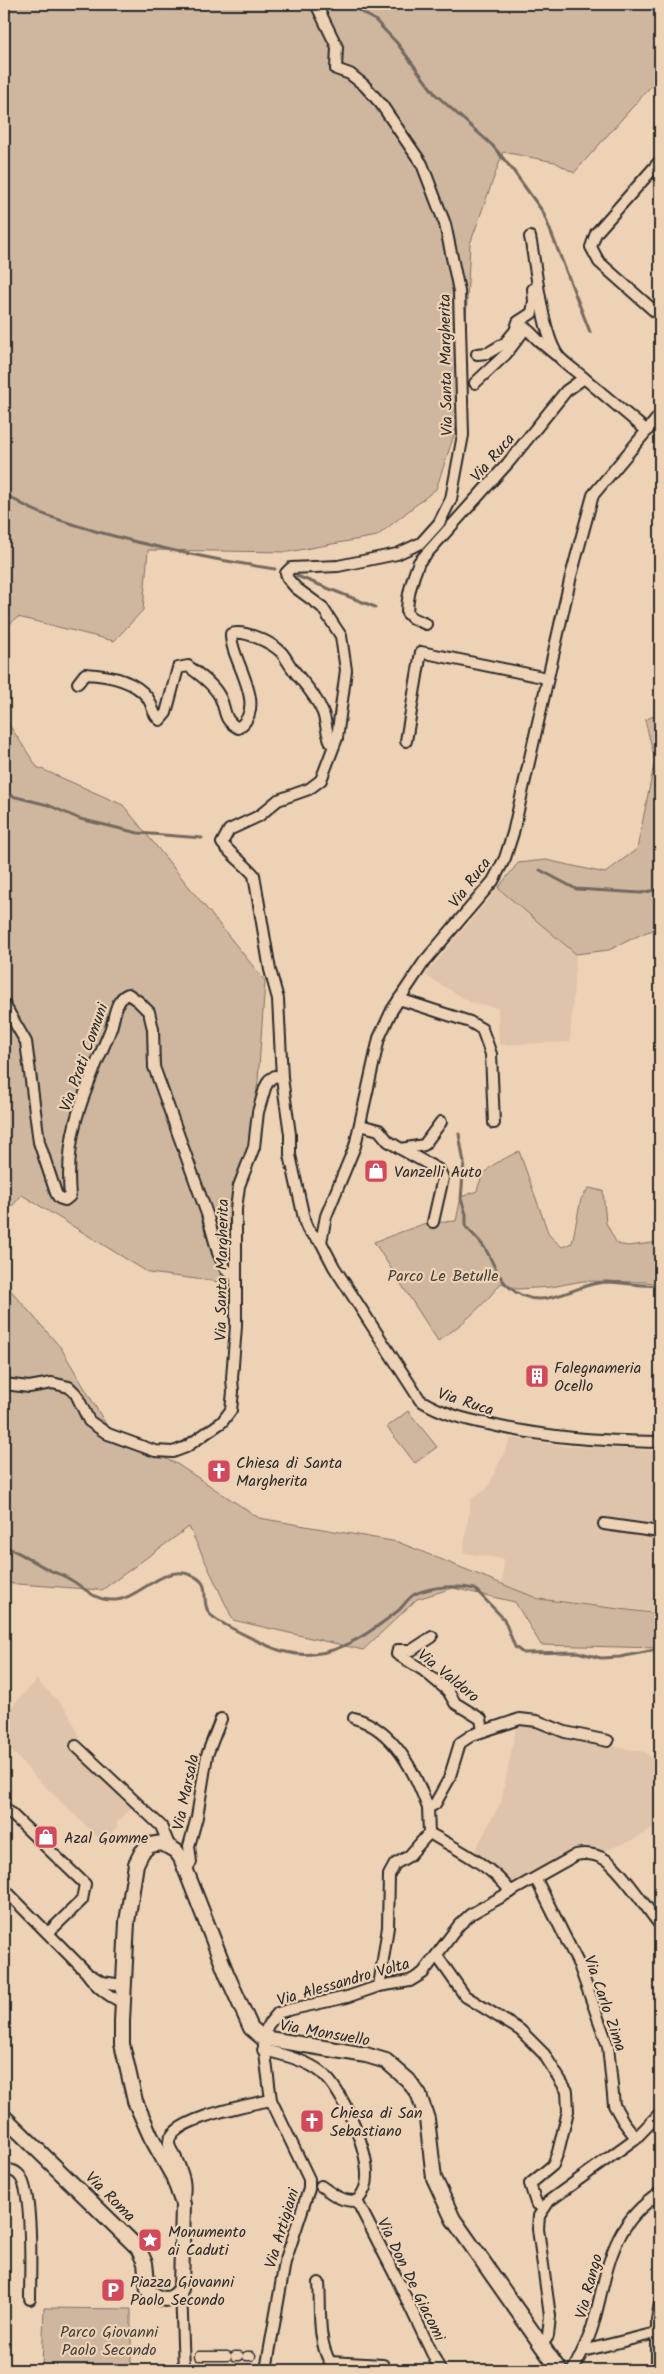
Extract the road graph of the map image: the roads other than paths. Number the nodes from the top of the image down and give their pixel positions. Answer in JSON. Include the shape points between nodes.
{"nodes":[{"id":1,"x":316,"y":4,"type":"edge"},
{"id":2,"x":660,"y":161,"type":"edge"},
{"id":3,"x":530,"y":237,"type":"dead end"},
{"id":4,"x":535,"y":266,"type":"junction"},
{"id":5,"x":660,"y":316,"type":"edge"},
{"id":6,"x":477,"y":354,"type":"dead end"},
{"id":7,"x":559,"y":357,"type":"junction"},
{"id":8,"x":584,"y":378,"type":"junction"},
{"id":9,"x":475,"y":383,"type":"dead end"},
{"id":10,"x":660,"y":415,"type":"edge"},
{"id":11,"x":647,"y":431,"type":"junction"},
{"id":12,"x":426,"y":624,"type":"dead end"},
{"id":13,"x":547,"y":678,"type":"junction"},
{"id":14,"x":78,"y":683,"type":"dead end"},
{"id":15,"x":406,"y":741,"type":"dead end"},
{"id":16,"x":333,"y":746,"type":"junction"},
{"id":17,"x":399,"y":999,"type":"junction"},
{"id":18,"x":4,"y":1004,"type":"edge"},
{"id":19,"x":282,"y":1078,"type":"junction"},
{"id":20,"x":440,"y":1122,"type":"dead end"},
{"id":21,"x":494,"y":1123,"type":"dead end"},
{"id":22,"x":360,"y":1125,"type":"junction"},
{"id":23,"x":401,"y":1149,"type":"junction"},
{"id":24,"x":433,"y":1222,"type":"dead end"},
{"id":25,"x":321,"y":1242,"type":"junction"},
{"id":26,"x":236,"y":1271,"type":"junction"},
{"id":27,"x":4,"y":1384,"type":"edge"},
{"id":28,"x":660,"y":1442,"type":"edge"},
{"id":29,"x":604,"y":1524,"type":"dead end"},
{"id":30,"x":660,"y":1532,"type":"edge"},
{"id":31,"x":432,"y":1637,"type":"dead end"},
{"id":32,"x":354,"y":1718,"type":"dead end"},
{"id":33,"x":221,"y":1719,"type":"dead end"},
{"id":34,"x":483,"y":1731,"type":"junction"},
{"id":35,"x":608,"y":1741,"type":"dead end"},
{"id":36,"x":76,"y":1746,"type":"dead end"},
{"id":37,"x":4,"y":1807,"type":"edge"},
{"id":38,"x":428,"y":1808,"type":"junction"},
{"id":39,"x":429,"y":1833,"type":"junction"},
{"id":40,"x":169,"y":1845,"type":"junction"},
{"id":41,"x":186,"y":1870,"type":"junction"},
{"id":42,"x":536,"y":1879,"type":"junction"},
{"id":43,"x":4,"y":1889,"type":"edge"},
{"id":44,"x":511,"y":1892,"type":"junction"},
{"id":45,"x":660,"y":1925,"type":"edge"},
{"id":46,"x":48,"y":1933,"type":"junction"},
{"id":47,"x":437,"y":1956,"type":"junction"},
{"id":48,"x":86,"y":1972,"type":"junction"},
{"id":49,"x":123,"y":1985,"type":"junction"},
{"id":50,"x":379,"y":1986,"type":"junction"},
{"id":51,"x":122,"y":2002,"type":"junction"},
{"id":52,"x":263,"y":2044,"type":"junction"},
{"id":53,"x":273,"y":2103,"type":"junction"},
{"id":54,"x":660,"y":2113,"type":"edge"},
{"id":55,"x":4,"y":2116,"type":"edge"},
{"id":56,"x":636,"y":2138,"type":"junction"},
{"id":57,"x":4,"y":2169,"type":"edge"},
{"id":58,"x":321,"y":2186,"type":"dead end"},
{"id":59,"x":660,"y":2193,"type":"edge"},
{"id":60,"x":357,"y":2201,"type":"junction"},
{"id":61,"x":183,"y":2204,"type":"junction"},
{"id":62,"x":543,"y":2208,"type":"junction"},
{"id":63,"x":319,"y":2282,"type":"dead end"},
{"id":64,"x":181,"y":2289,"type":"junction"},
{"id":65,"x":30,"y":2299,"type":"dead end"},
{"id":66,"x":660,"y":2303,"type":"edge"},
{"id":67,"x":658,"y":2332,"type":"edge"},
{"id":68,"x":542,"y":2345,"type":"junction"},
{"id":69,"x":582,"y":2351,"type":"junction"},
{"id":70,"x":199,"y":2356,"type":"dead end"},
{"id":71,"x":240,"y":2356,"type":"dead end"},
{"id":72,"x":329,"y":2366,"type":"edge"},
{"id":73,"x":184,"y":2370,"type":"edge"},
{"id":74,"x":266,"y":2370,"type":"edge"},
{"id":75,"x":382,"y":2370,"type":"edge"},
{"id":76,"x":440,"y":2370,"type":"edge"},
{"id":77,"x":559,"y":2370,"type":"edge"},
{"id":78,"x":573,"y":2370,"type":"edge"},
{"id":79,"x":657,"y":2370,"type":"edge"}],
"edges":[{"from":1,"to":16,"type":"street","name":"Via Santa Margherita","via":[[337,47],[336,69],[364,84],[422,164],[445,224],[460,291],[463,435],[451,499],[439,523],[421,543],[397,554],[338,566],[291,568],[286,573],[296,588],[322,607],[341,636],[346,670],[337,738]]},
{"from":2,"to":5,"type":"street","via":[[596,234],[591,247],[599,262]]},
{"from":3,"to":4,"type":"street"},
{"from":4,"to":6,"type":"street","via":[[532,313],[518,322],[515,332],[505,343],[488,353]]},
{"from":4,"to":7,"type":"street","via":[[543,311]]},
{"from":7,"to":8,"type":"street"},
{"from":7,"to":9,"type":"street","via":[[526,328],[506,354]]},
{"from":8,"to":11,"type":"street"},
{"from":8,"to":12,"type":"street","name":"Via Ruca","via":[[566,392],[508,463],[419,562],[412,577],[407,613]]},
{"from":10,"to":11,"type":"street","name":"Via Ruca"},
{"from":11,"to":13,"type":"street","name":"Via Ruca","via":[[593,494]]},
{"from":13,"to":15,"type":"street","via":[[421,652]]},
{"from":13,"to":17,"type":"street","name":"Via Ruca","via":[[505,858],[493,881],[424,962]]},
{"from":14,"to":16,"type":"street","via":[[85,674],[123,681],[148,698],[160,720],[166,713],[178,668],[188,666],[206,679],[220,698],[224,714],[238,728],[248,716],[251,698],[231,634],[243,633],[281,652],[315,696]]},
{"from":16,"to":19,"type":"street","name":"Via Santa Margherita","via":[[321,780],[310,789],[278,800],[259,816],[228,830],[222,843],[254,875],[278,999]]},
{"from":17,"to":21,"type":"street","via":[[470,1022],[482,1029],[491,1054]]},
{"from":17,"to":22,"type":"street","name":"Via Ruca","via":[[379,1038]]},
{"from":18,"to":26,"type":"street","name":"Via Prati Comuni","via":[[26,1042],[40,1142],[56,1193],[65,1200],[70,1196],[68,1154],[79,1103],[112,1028],[119,1001],[128,994],[149,1012],[154,1067],[218,1253],[226,1270],[230,1273]]},
{"from":19,"to":25,"type":"street","name":"Via Ruca","via":[[297,1191],[305,1224]]},
{"from":19,"to":26,"type":"street","name":"Via Santa Margherita","via":[[275,1076],[265,1088],[254,1147],[239,1186]]},
{"from":20,"to":23,"type":"street","via":[[424,1145]]},
{"from":22,"to":23,"type":"street","via":[[379,1130]]},
{"from":22,"to":25,"type":"street","name":"Via Ruca","via":[[346,1170],[326,1216]]},
{"from":23,"to":24,"type":"street","via":[[439,1170],[443,1178]]},
{"from":25,"to":28,"type":"street","name":"Via Ruca","via":[[420,1400],[436,1410],[520,1432],[573,1440]]},
{"from":26,"to":27,"type":"street","name":"Via Santa Margherita","via":[[231,1410],[222,1422],[186,1447],[173,1452],[155,1451],[108,1434],[89,1421],[69,1387],[52,1383],[29,1387]]},
{"from":29,"to":30,"type":"street"},
{"from":31,"to":34,"type":"street","name":"Via Valdoro","via":[[412,1650],[398,1650],[397,1654],[448,1691],[455,1703],[481,1719]]},
{"from":32,"to":38,"type":"street","via":[[383,1732],[409,1766]]},
{"from":33,"to":41,"type":"street","name":"Via Marsala","via":[[207,1755],[189,1846],[191,1862]]},
{"from":34,"to":35,"type":"street","via":[[520,1720],[537,1720],[565,1732]]},
{"from":34,"to":38,"type":"street","via":[[460,1743],[448,1779],[434,1804]]},
{"from":36,"to":40,"type":"street","name":"Via Monsuello","via":[[161,1826]]},
{"from":37,"to":46,"type":"street","via":[[85,1884],[82,1900]]},
{"from":38,"to":39,"type":"street"},
{"from":39,"to":44,"type":"street","via":[[484,1867],[504,1882]]},
{"from":39,"to":50,"type":"street","via":[[409,1856],[395,1864],[389,1875],[388,1927]]},
{"from":40,"to":41,"type":"main road","name":"Via Monsuello","via":[[182,1858]]},
{"from":40,"to":49,"type":"main road","via":[[162,1842],[150,1845],[136,1864],[127,1922]]},
{"from":41,"to":52,"type":"main road","name":"Via Monsuello","via":[[227,1975],[251,2028]]},
{"from":42,"to":44,"type":"street","name":"Via Alessandro Volta"},
{"from":42,"to":45,"type":"street","name":"Via Alessandro Volta","via":[[576,1855],[594,1855],[614,1866]]},
{"from":42,"to":56,"type":"street","name":"Via Carlo Zima","via":[[579,1965],[608,2046],[614,2105]]},
{"from":43,"to":46,"type":"street"},
{"from":44,"to":47,"type":"street","name":"Via Alessandro Volta","via":[[471,1914]]},
{"from":46,"to":48,"type":"street"},
{"from":47,"to":50,"type":"street","name":"Via Alessandro Volta","via":[[423,1973],[410,1981]]},
{"from":47,"to":62,"type":"street","via":[[466,1996],[520,2030],[544,2054],[567,2091],[568,2111],[553,2165],[530,2184],[536,2203]]},
{"from":48,"to":49,"type":"street","via":[[102,1982]]},
{"from":48,"to":51,"type":"street","via":[[107,1995]]},
{"from":49,"to":51,"type":"main road"},
{"from":50,"to":52,"type":"street","name":"Via Alessandro Volta","via":[[278,2013],[268,2024]]},
{"from":51,"to":61,"type":"main road","via":[[122,2044],[135,2101],[173,2176]]},
{"from":52,"to":53,"type":"street","name":"Via Artigiani"},
{"from":52,"to":60,"type":"street","via":[[321,2072],[338,2094],[350,2116],[365,2159],[366,2188]]},
{"from":52,"to":68,"type":"main road","name":"Via Monsuello","via":[[366,2055],[386,2061],[408,2080],[418,2095],[427,2120],[434,2178],[442,2199]]},
{"from":53,"to":61,"type":"street","via":[[216,2112],[194,2120],[171,2137],[169,2144],[186,2185]]},
{"from":53,"to":74,"type":"street","name":"Via Artigiani","via":[[310,2178],[285,2262],[264,2356]]},
{"from":54,"to":56,"type":"street"},
{"from":55,"to":64,"type":"main road","name":"Via Roma","via":[[138,2248],[152,2295],[168,2300]]},
{"from":56,"to":62,"type":"street"},
{"from":57,"to":65,"type":"street","via":[[22,2179],[30,2214]]},
{"from":58,"to":60,"type":"street","via":[[347,2202]]},
{"from":59,"to":69,"type":"street","name":"Via Rango","via":[[627,2225],[615,2244],[606,2266],[594,2323]]},
{"from":60,"to":76,"type":"street","name":"Via Don De Giacomi"},
{"from":61,"to":64,"type":"main road"},
{"from":62,"to":68,"type":"street","via":[[538,2229],[550,2316],[548,2336]]},
{"from":63,"to":72,"type":"street","via":[[323,2343]]},
{"from":64,"to":73,"type":"street"},
{"from":66,"to":67,"type":"street"},
{"from":67,"to":69,"type":"street"},
{"from":67,"to":79,"type":"street"},
{"from":68,"to":77,"type":"main road","name":"Via Monsuello"},
{"from":69,"to":78,"type":"street","name":"Via Rango"},
{"from":70,"to":71,"type":"street"},
{"from":72,"to":75,"type":"street","via":[[383,2365]]}]}
